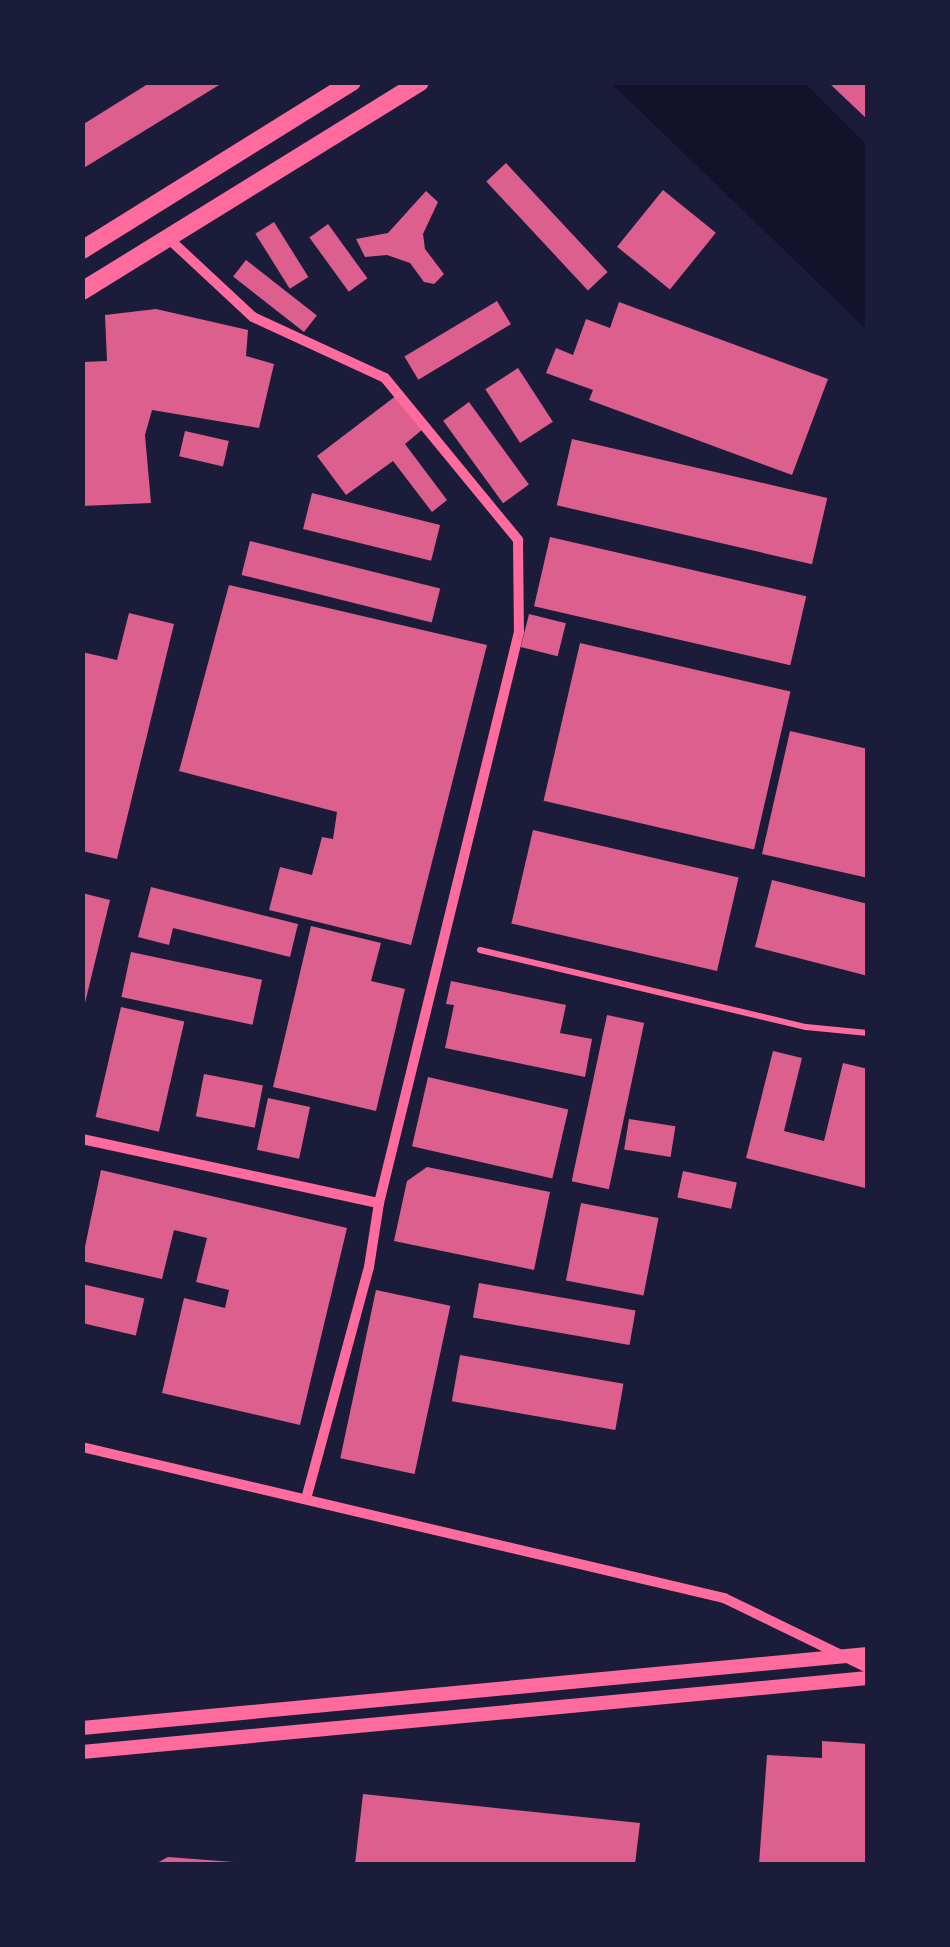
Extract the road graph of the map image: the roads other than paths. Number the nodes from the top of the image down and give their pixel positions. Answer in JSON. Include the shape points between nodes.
{"nodes":[{"id":1,"x":352,"y":82,"type":"edge"},
{"id":2,"x":420,"y":82,"type":"edge"},
{"id":3,"x":168,"y":238,"type":"junction"},
{"id":4,"x":82,"y":250,"type":"edge"},
{"id":5,"x":82,"y":291,"type":"edge"},
{"id":6,"x":480,"y":950,"type":"dead end"},
{"id":7,"x":868,"y":1033,"type":"edge"},
{"id":8,"x":82,"y":1140,"type":"edge"},
{"id":9,"x":379,"y":1203,"type":"junction"},
{"id":10,"x":82,"y":1447,"type":"edge"},
{"id":11,"x":306,"y":1499,"type":"junction"},
{"id":12,"x":868,"y":1654,"type":"edge"},
{"id":13,"x":868,"y":1668,"type":"edge"},
{"id":14,"x":868,"y":1678,"type":"edge"},
{"id":15,"x":82,"y":1728,"type":"edge"},
{"id":16,"x":82,"y":1752,"type":"edge"}],
"edges":[{"from":1,"to":4,"type":"main road"},
{"from":2,"to":3,"type":"main road"},
{"from":3,"to":5,"type":"main road"},
{"from":3,"to":9,"type":"street","via":[[253,317],[385,378],[518,540],[519,632]]},
{"from":6,"to":7,"type":"lane","via":[[806,1027]]},
{"from":8,"to":9,"type":"street"},
{"from":9,"to":11,"type":"street","via":[[370,1267]]},
{"from":10,"to":11,"type":"street"},
{"from":11,"to":13,"type":"street","via":[[724,1598]]},
{"from":12,"to":15,"type":"street"},
{"from":14,"to":16,"type":"street"}]}
